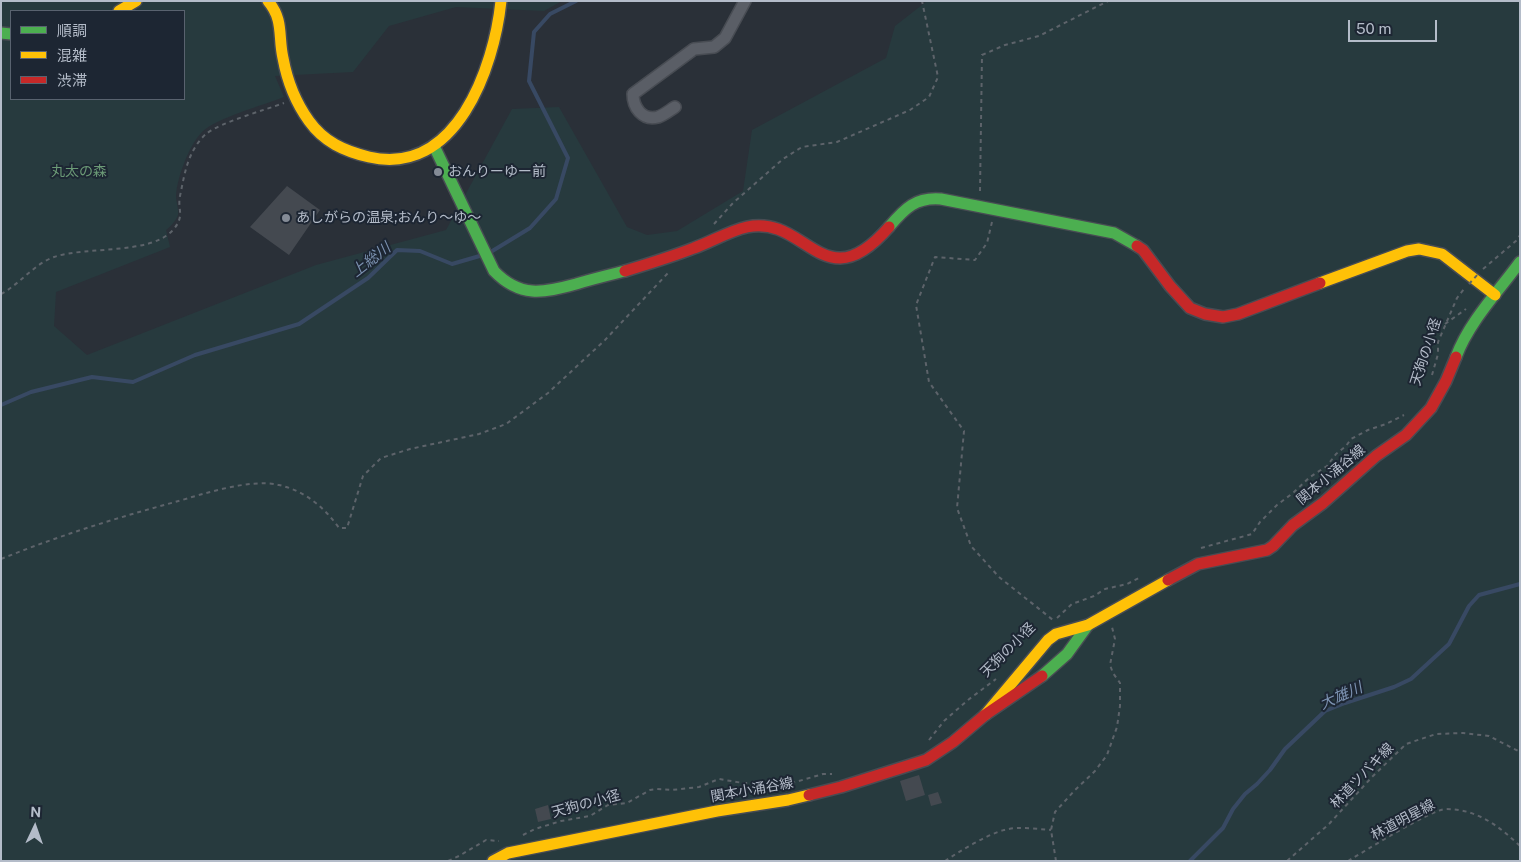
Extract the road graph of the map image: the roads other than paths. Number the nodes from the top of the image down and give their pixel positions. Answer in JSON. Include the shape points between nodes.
{"nodes":[{"id":1,"x":136,"y":1,"type":"edge"},
{"id":2,"x":268,"y":1,"type":"edge"},
{"id":3,"x":501,"y":1,"type":"edge"},
{"id":4,"x":745,"y":1,"type":"edge"},
{"id":5,"x":121,"y":10,"type":"edge"},
{"id":6,"x":675,"y":107,"type":"dead end"},
{"id":7,"x":434,"y":146,"type":"junction"},
{"id":8,"x":1520,"y":262,"type":"edge"},
{"id":9,"x":1495,"y":295,"type":"junction"},
{"id":10,"x":1088,"y":625,"type":"junction"},
{"id":11,"x":985,"y":715,"type":"junction"},
{"id":12,"x":504,"y":857,"type":"edge"},
{"id":13,"x":493,"y":861,"type":"edge"}],
"edges":[{"from":1,"to":5,"type":"street"},
{"from":2,"to":7,"type":"street","via":[[281,24],[286,71],[296,98],[324,138],[347,152],[376,159],[401,159]]},
{"from":3,"to":7,"type":"street","via":[[491,51],[474,98],[457,124]]},
{"from":4,"to":6,"type":"street","via":[[725,38],[714,47],[694,48],[633,94],[633,103],[646,117],[657,117]]},
{"from":7,"to":9,"type":"street","via":[[494,270],[505,283],[531,291],[553,290],[619,274],[758,226],[774,228],[823,254],[850,258],[871,246],[917,202],[934,198],[1114,233],[1143,250],[1190,308],[1205,314],[1223,317],[1238,314],[1419,249],[1442,254]]},
{"from":8,"to":9,"type":"street","name":"関本小涌谷線"},
{"from":9,"to":10,"type":"street","name":"関本小涌谷線","via":[[1461,343],[1446,382],[1431,408],[1406,435],[1293,525],[1273,546],[1198,564]]},
{"from":10,"to":11,"type":"street","name":"関本小涌谷線","via":[[1067,654],[1037,680]]},
{"from":10,"to":11,"type":"street","name":"関本小涌谷線","via":[[1056,634],[1048,640]]},
{"from":11,"to":12,"type":"street","name":"関本小涌谷線","via":[[926,760],[841,787]]},
{"from":12,"to":13,"type":"street","name":"関本小涌谷線"}]}
